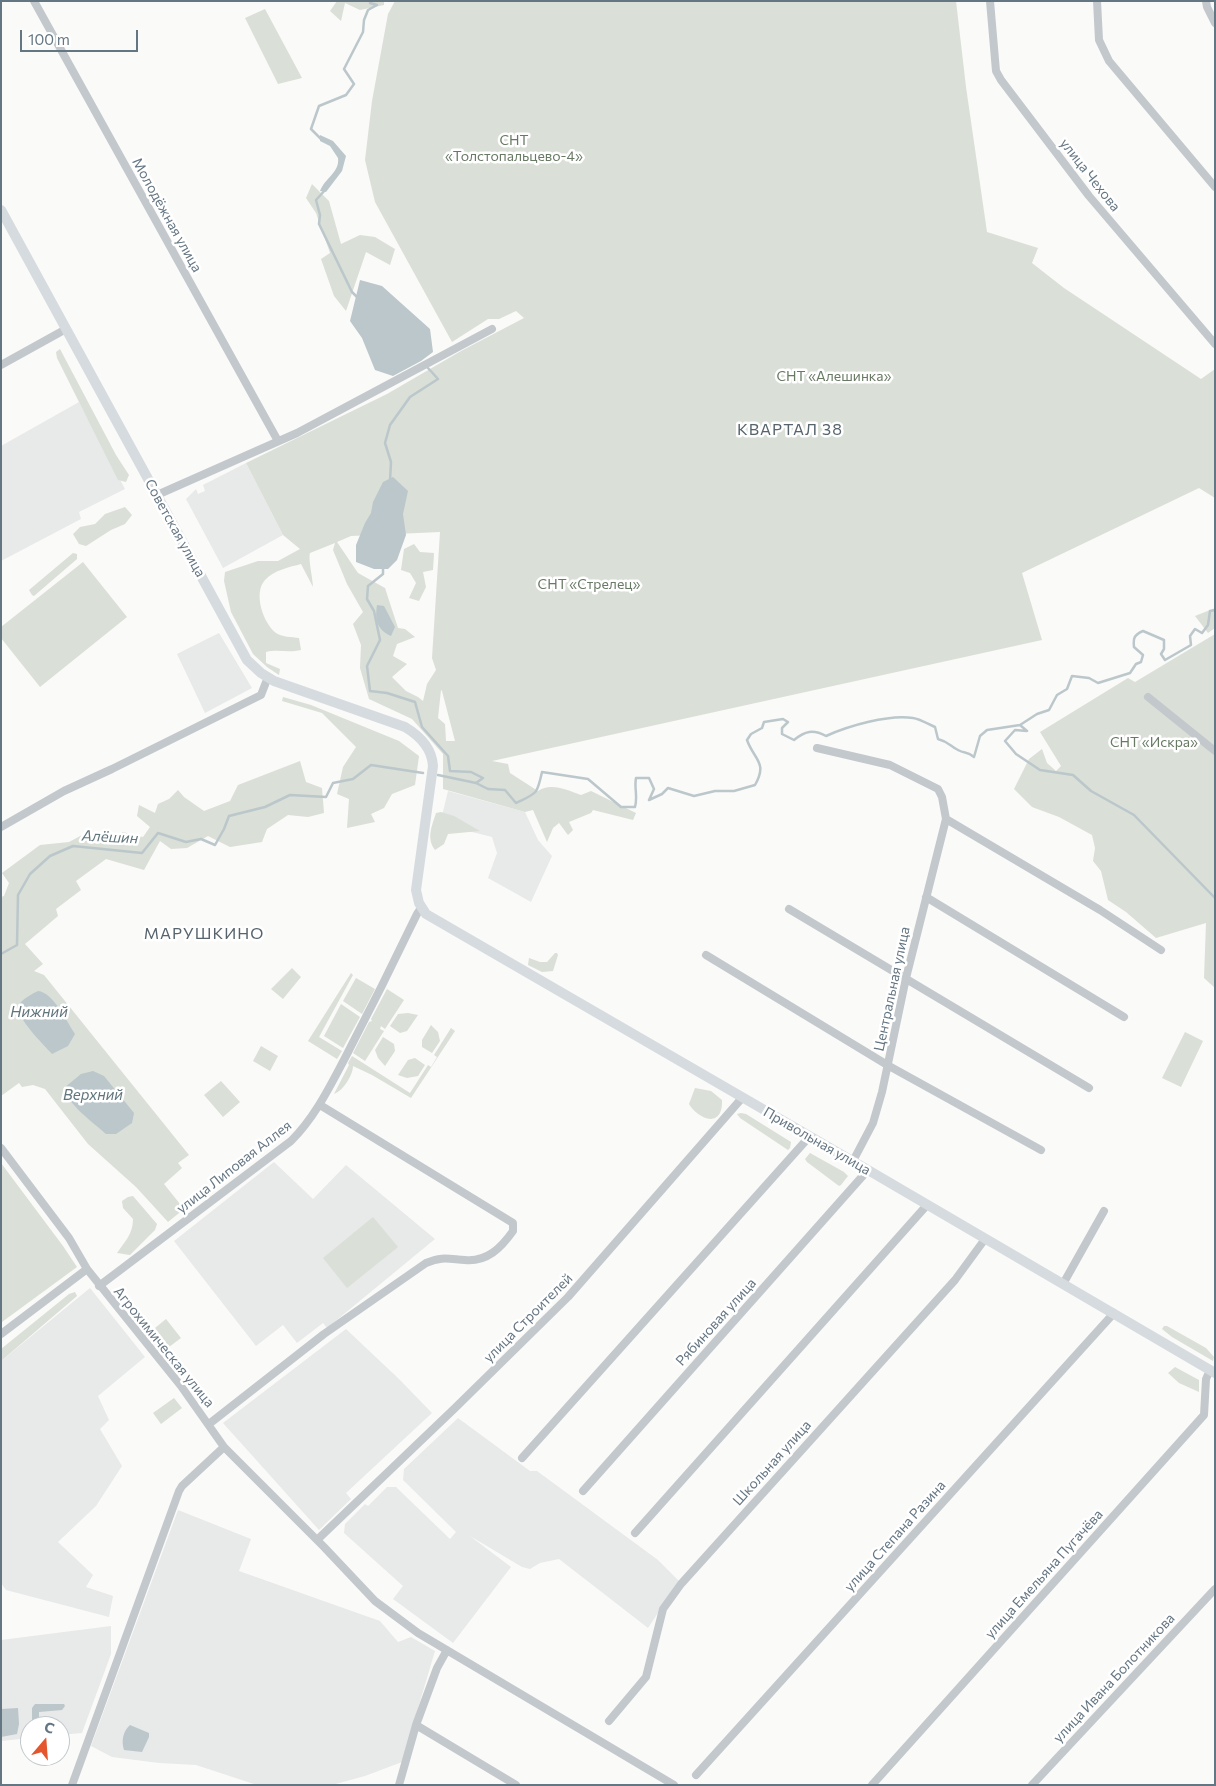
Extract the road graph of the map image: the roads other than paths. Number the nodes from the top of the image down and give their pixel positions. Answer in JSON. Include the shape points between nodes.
{"nodes":[{"id":1,"x":34,"y":1,"type":"edge"},
{"id":2,"x":990,"y":1,"type":"edge"},
{"id":3,"x":1097,"y":1,"type":"edge"},
{"id":4,"x":1206,"y":1,"type":"edge"},
{"id":5,"x":1215,"y":23,"type":"edge"},
{"id":6,"x":1215,"y":187,"type":"edge"},
{"id":7,"x":1,"y":210,"type":"edge"},
{"id":8,"x":66,"y":329,"type":"junction"},
{"id":9,"x":492,"y":329,"type":"dead end"},
{"id":10,"x":1215,"y":344,"type":"edge"},
{"id":11,"x":1,"y":365,"type":"edge"},
{"id":12,"x":278,"y":441,"type":"junction"},
{"id":13,"x":157,"y":495,"type":"junction"},
{"id":14,"x":268,"y":677,"type":"junction"},
{"id":15,"x":1148,"y":697,"type":"dead end"},
{"id":16,"x":817,"y":748,"type":"dead end"},
{"id":17,"x":1215,"y":751,"type":"edge"},
{"id":18,"x":946,"y":819,"type":"junction"},
{"id":19,"x":1,"y":828,"type":"edge"},
{"id":20,"x":926,"y":896,"type":"junction"},
{"id":21,"x":422,"y":908,"type":"junction"},
{"id":22,"x":789,"y":909,"type":"dead end"},
{"id":23,"x":1161,"y":950,"type":"dead end"},
{"id":24,"x":706,"y":955,"type":"dead end"},
{"id":25,"x":906,"y":978,"type":"junction"},
{"id":26,"x":1124,"y":1017,"type":"dead end"},
{"id":27,"x":889,"y":1066,"type":"junction"},
{"id":28,"x":1089,"y":1088,"type":"dead end"},
{"id":29,"x":742,"y":1098,"type":"junction"},
{"id":30,"x":320,"y":1105,"type":"junction"},
{"id":31,"x":810,"y":1136,"type":"junction"},
{"id":32,"x":1,"y":1148,"type":"edge"},
{"id":33,"x":1042,"y":1150,"type":"dead end"},
{"id":34,"x":853,"y":1161,"type":"junction"},
{"id":35,"x":868,"y":1170,"type":"junction"},
{"id":36,"x":927,"y":1205,"type":"junction"},
{"id":37,"x":1104,"y":1211,"type":"dead end"},
{"id":38,"x":985,"y":1239,"type":"junction"},
{"id":39,"x":87,"y":1269,"type":"junction"},
{"id":40,"x":1064,"y":1284,"type":"junction"},
{"id":41,"x":99,"y":1286,"type":"junction"},
{"id":42,"x":1114,"y":1313,"type":"junction"},
{"id":43,"x":1,"y":1334,"type":"edge"},
{"id":44,"x":1212,"y":1371,"type":"edge"},
{"id":45,"x":209,"y":1424,"type":"junction"},
{"id":46,"x":224,"y":1447,"type":"junction"},
{"id":47,"x":522,"y":1458,"type":"dead end"},
{"id":48,"x":583,"y":1492,"type":"dead end"},
{"id":49,"x":635,"y":1533,"type":"dead end"},
{"id":50,"x":317,"y":1540,"type":"junction"},
{"id":51,"x":1215,"y":1589,"type":"edge"},
{"id":52,"x":447,"y":1650,"type":"junction"},
{"id":53,"x":610,"y":1721,"type":"dead end"},
{"id":54,"x":416,"y":1725,"type":"junction"},
{"id":55,"x":696,"y":1776,"type":"dead end"},
{"id":56,"x":72,"y":1785,"type":"edge"},
{"id":57,"x":399,"y":1785,"type":"edge"},
{"id":58,"x":516,"y":1785,"type":"edge"},
{"id":59,"x":674,"y":1785,"type":"edge"},
{"id":60,"x":872,"y":1785,"type":"edge"},
{"id":61,"x":1032,"y":1785,"type":"edge"}],
"edges":[{"from":1,"to":12,"type":"street","name":"Молодёжная улица"},
{"from":2,"to":10,"type":"street","name":"улица Чехова","via":[[996,71],[1001,80],[1089,196]]},
{"from":3,"to":6,"type":"street","via":[[1099,40],[1109,61]]},
{"from":4,"to":5,"type":"street"},
{"from":7,"to":8,"type":"street","name":"Советская улица"},
{"from":8,"to":11,"type":"street"},
{"from":8,"to":13,"type":"street","name":"Советская улица"},
{"from":9,"to":12,"type":"street"},
{"from":12,"to":13,"type":"street"},
{"from":13,"to":14,"type":"street","name":"Советская улица","via":[[245,657],[256,670]]},
{"from":14,"to":19,"type":"street","via":[[261,695],[64,791]]},
{"from":14,"to":21,"type":"street","name":"Советская улица","via":[[405,727],[423,741],[433,766],[416,882]]},
{"from":15,"to":17,"type":"street"},
{"from":16,"to":18,"type":"street","via":[[890,765],[938,789]]},
{"from":18,"to":20,"type":"street","name":"Центральная улица"},
{"from":18,"to":23,"type":"street"},
{"from":20,"to":25,"type":"street","name":"Центральная улица"},
{"from":20,"to":26,"type":"street"},
{"from":21,"to":29,"type":"street","name":"Привольная улица","via":[[429,917]]},
{"from":21,"to":30,"type":"street","name":"улица Липовая Аллея"},
{"from":22,"to":25,"type":"street"},
{"from":24,"to":27,"type":"street"},
{"from":25,"to":27,"type":"street","name":"Центральная улица"},
{"from":25,"to":28,"type":"street"},
{"from":27,"to":33,"type":"street"},
{"from":27,"to":34,"type":"street","name":"Центральная улица","via":[[873,1123]]},
{"from":29,"to":31,"type":"street","name":"Привольная улица"},
{"from":29,"to":50,"type":"street","name":"улица Строителей","via":[[568,1298]]},
{"from":30,"to":41,"type":"street","name":"улица Липовая Аллея","via":[[308,1124],[291,1141]]},
{"from":30,"to":45,"type":"street","via":[[513,1223],[513,1231],[495,1252],[483,1259],[445,1257],[426,1263],[324,1334]]},
{"from":31,"to":34,"type":"street","name":"Привольная улица"},
{"from":31,"to":47,"type":"street"},
{"from":32,"to":39,"type":"street","name":"Агрохимическая улица","via":[[70,1238]]},
{"from":34,"to":35,"type":"street","name":"Привольная улица"},
{"from":35,"to":36,"type":"street","name":"Привольная улица"},
{"from":35,"to":48,"type":"street","name":"Рябиновая улица"},
{"from":36,"to":38,"type":"street","name":"Привольная улица"},
{"from":36,"to":49,"type":"street"},
{"from":37,"to":40,"type":"street"},
{"from":38,"to":40,"type":"street","name":"Привольная улица"},
{"from":38,"to":53,"type":"street","name":"Школьная улица","via":[[955,1280],[681,1584],[663,1609],[646,1677]]},
{"from":39,"to":41,"type":"street","name":"Агрохимическая улица"},
{"from":39,"to":43,"type":"street"},
{"from":40,"to":42,"type":"street","name":"Привольная улица"},
{"from":41,"to":45,"type":"street","name":"Агрохимическая улица"},
{"from":42,"to":44,"type":"street","name":"Привольная улица"},
{"from":42,"to":55,"type":"street","name":"улица Степана Разина"},
{"from":44,"to":60,"type":"street","name":"улица Емельяна Пугачёва","via":[[1206,1379],[1204,1415]]},
{"from":45,"to":46,"type":"street","name":"Агрохимическая улица"},
{"from":46,"to":50,"type":"street","name":"Агрохимическая улица"},
{"from":46,"to":56,"type":"street","via":[[179,1491]]},
{"from":50,"to":52,"type":"street","name":"Агрохимическая улица","via":[[376,1601]]},
{"from":51,"to":61,"type":"street","name":"улица Ивана Болотникова"},
{"from":52,"to":54,"type":"street"},
{"from":52,"to":59,"type":"street","name":"Агрохимическая улица"},
{"from":54,"to":57,"type":"street"},
{"from":54,"to":58,"type":"street"}]}
